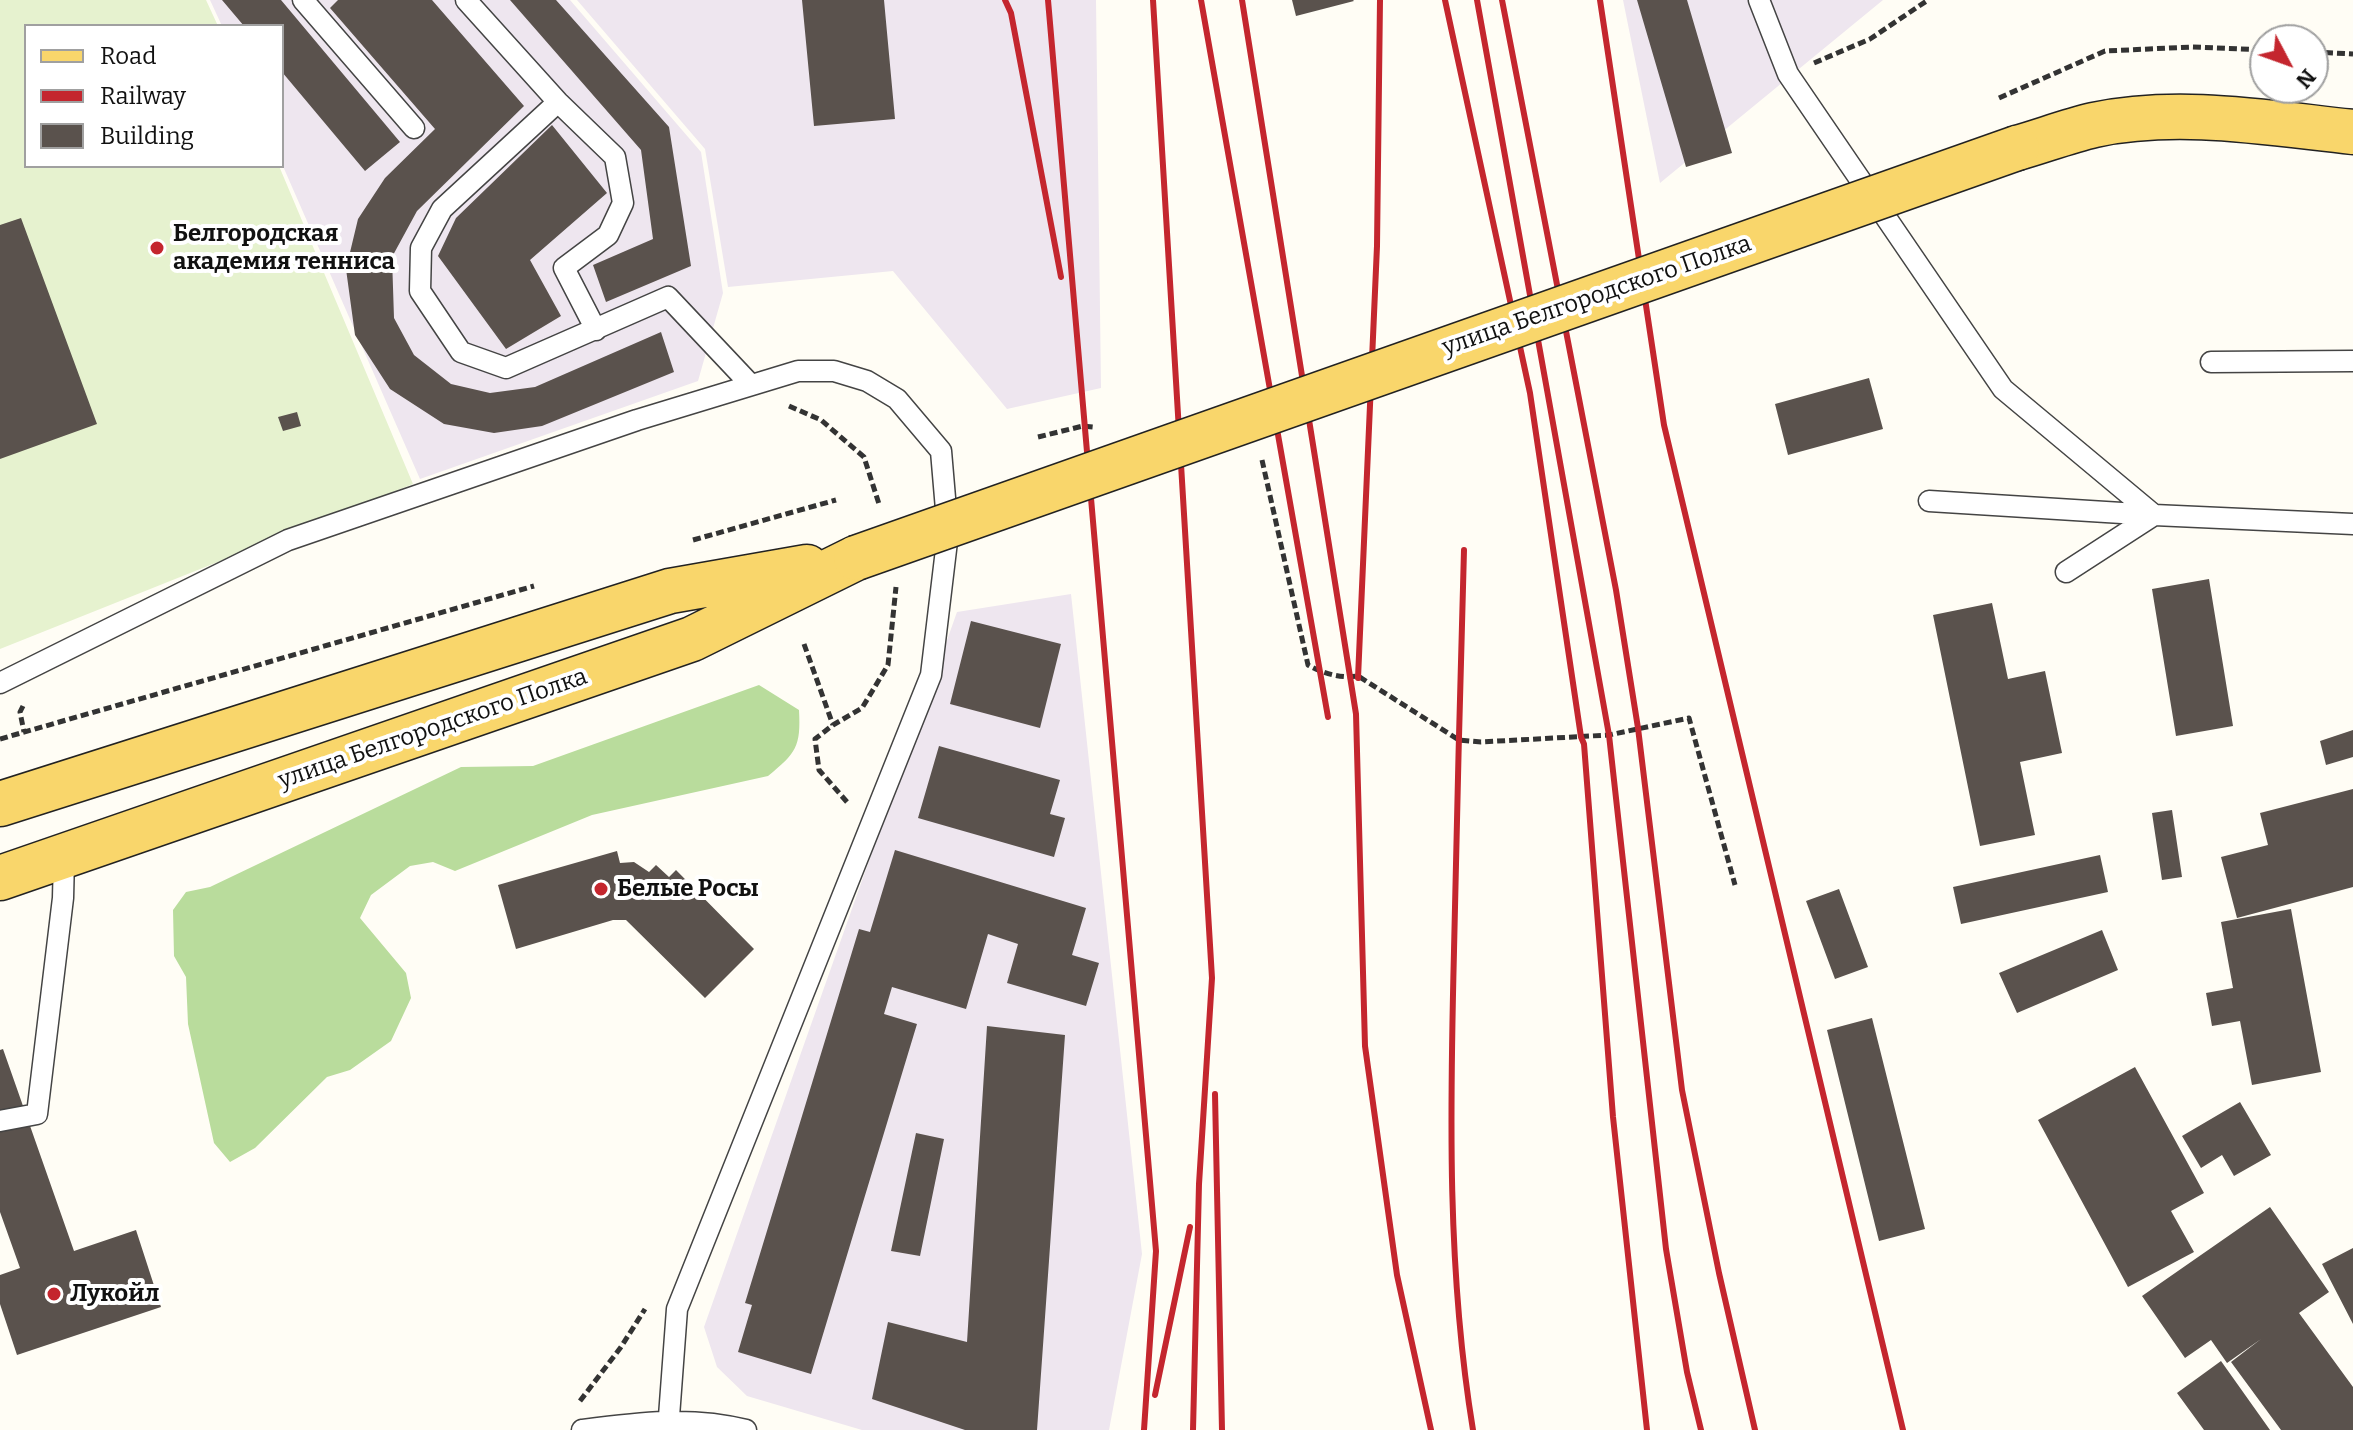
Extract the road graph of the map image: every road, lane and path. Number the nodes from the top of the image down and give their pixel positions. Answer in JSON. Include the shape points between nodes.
{"nodes":[{"id":1,"x":466,"y":0,"type":"edge"},
{"id":2,"x":1759,"y":0,"type":"edge"},
{"id":3,"x":1928,"y":0,"type":"edge"},
{"id":4,"x":305,"y":1,"type":"edge"},
{"id":5,"x":2249,"y":49,"type":"edge"},
{"id":6,"x":2329,"y":53,"type":"edge"},
{"id":7,"x":2353,"y":54,"type":"edge"},
{"id":8,"x":1788,"y":74,"type":"junction"},
{"id":9,"x":1999,"y":98,"type":"dead end"},
{"id":10,"x":558,"y":102,"type":"junction"},
{"id":11,"x":414,"y":128,"type":"dead end"},
{"id":12,"x":2353,"y":132,"type":"edge"},
{"id":13,"x":596,"y":330,"type":"junction"},
{"id":14,"x":2353,"y":361,"type":"edge"},
{"id":15,"x":2211,"y":362,"type":"dead end"},
{"id":16,"x":751,"y":385,"type":"junction"},
{"id":17,"x":782,"y":403,"type":"dead end"},
{"id":18,"x":1097,"y":427,"type":"dead end"},
{"id":19,"x":1038,"y":437,"type":"dead end"},
{"id":20,"x":1260,"y":452,"type":"dead end"},
{"id":21,"x":836,"y":500,"type":"dead end"},
{"id":22,"x":1929,"y":501,"type":"dead end"},
{"id":23,"x":881,"y":511,"type":"dead end"},
{"id":24,"x":2154,"y":515,"type":"junction"},
{"id":25,"x":2353,"y":524,"type":"edge"},
{"id":26,"x":683,"y":544,"type":"dead end"},
{"id":27,"x":856,"y":558,"type":"junction"},
{"id":28,"x":2066,"y":572,"type":"dead end"},
{"id":29,"x":897,"y":579,"type":"dead end"},
{"id":30,"x":545,"y":583,"type":"dead end"},
{"id":31,"x":804,"y":644,"type":"dead end"},
{"id":32,"x":0,"y":683,"type":"edge"},
{"id":33,"x":25,"y":699,"type":"dead end"},
{"id":34,"x":833,"y":725,"type":"junction"},
{"id":35,"x":24,"y":732,"type":"junction"},
{"id":36,"x":0,"y":739,"type":"edge"},
{"id":37,"x":0,"y":804,"type":"edge"},
{"id":38,"x":856,"y":811,"type":"dead end"},
{"id":39,"x":64,"y":858,"type":"junction"},
{"id":40,"x":0,"y":878,"type":"edge"},
{"id":41,"x":1735,"y":885,"type":"dead end"},
{"id":42,"x":0,"y":1121,"type":"edge"},
{"id":43,"x":645,"y":1308,"type":"dead end"},
{"id":44,"x":668,"y":1425,"type":"edge"},
{"id":45,"x":582,"y":1430,"type":"edge"},
{"id":46,"x":746,"y":1430,"type":"edge"}],
"edges":[{"from":1,"to":10,"type":"lane"},
{"from":2,"to":8,"type":"lane"},
{"from":3,"to":8,"type":"path","via":[[1870,39]]},
{"from":4,"to":11,"type":"lane"},
{"from":5,"to":9,"type":"path","via":[[2105,51]]},
{"from":6,"to":7,"type":"path"},
{"from":8,"to":24,"type":"lane","via":[[2003,389]]},
{"from":10,"to":13,"type":"lane","via":[[615,157],[623,203],[608,235],[564,268]]},
{"from":10,"to":13,"type":"lane","via":[[442,209],[421,248],[420,291],[461,352],[506,368]]},
{"from":12,"to":27,"type":"main road","name":"улица Белгородского Полка","bridge":true,"via":[[2161,117],[2095,125],[2017,148]]},
{"from":13,"to":16,"type":"lane","via":[[668,297]]},
{"from":14,"to":15,"type":"lane"},
{"from":16,"to":32,"type":"lane","via":[[288,540]]},
{"from":16,"to":44,"type":"lane","via":[[798,371],[834,371],[867,381],[897,399],[941,451],[948,533],[931,675],[677,1309]]},
{"from":17,"to":23,"type":"path","via":[[821,420],[864,457]]},
{"from":18,"to":19,"type":"path"},
{"from":20,"to":41,"type":"path","via":[[1308,665],[1358,676],[1459,740],[1609,735],[1689,718]]},
{"from":21,"to":26,"type":"path"},
{"from":22,"to":24,"type":"lane"},
{"from":24,"to":25,"type":"lane"},
{"from":24,"to":28,"type":"lane"},
{"from":27,"to":37,"type":"main road","name":"улица Белгородского Полка","via":[[670,591]]},
{"from":27,"to":39,"type":"main road","name":"улица Белгородского Полка","via":[[692,639]]},
{"from":29,"to":34,"type":"path","via":[[888,665],[862,708]]},
{"from":30,"to":35,"type":"path"},
{"from":31,"to":34,"type":"path"},
{"from":33,"to":35,"type":"path","via":[[20,712]]},
{"from":34,"to":38,"type":"path","via":[[815,739],[819,770]]},
{"from":35,"to":36,"type":"path"},
{"from":39,"to":40,"type":"main road","name":"улица Белгородского Полка"},
{"from":39,"to":42,"type":"lane","via":[[37,1114]]},
{"from":43,"to":45,"type":"path","via":[[579,1399]]},
{"from":44,"to":45,"type":"lane"},
{"from":44,"to":46,"type":"lane","via":[[719,1423]]}]}
